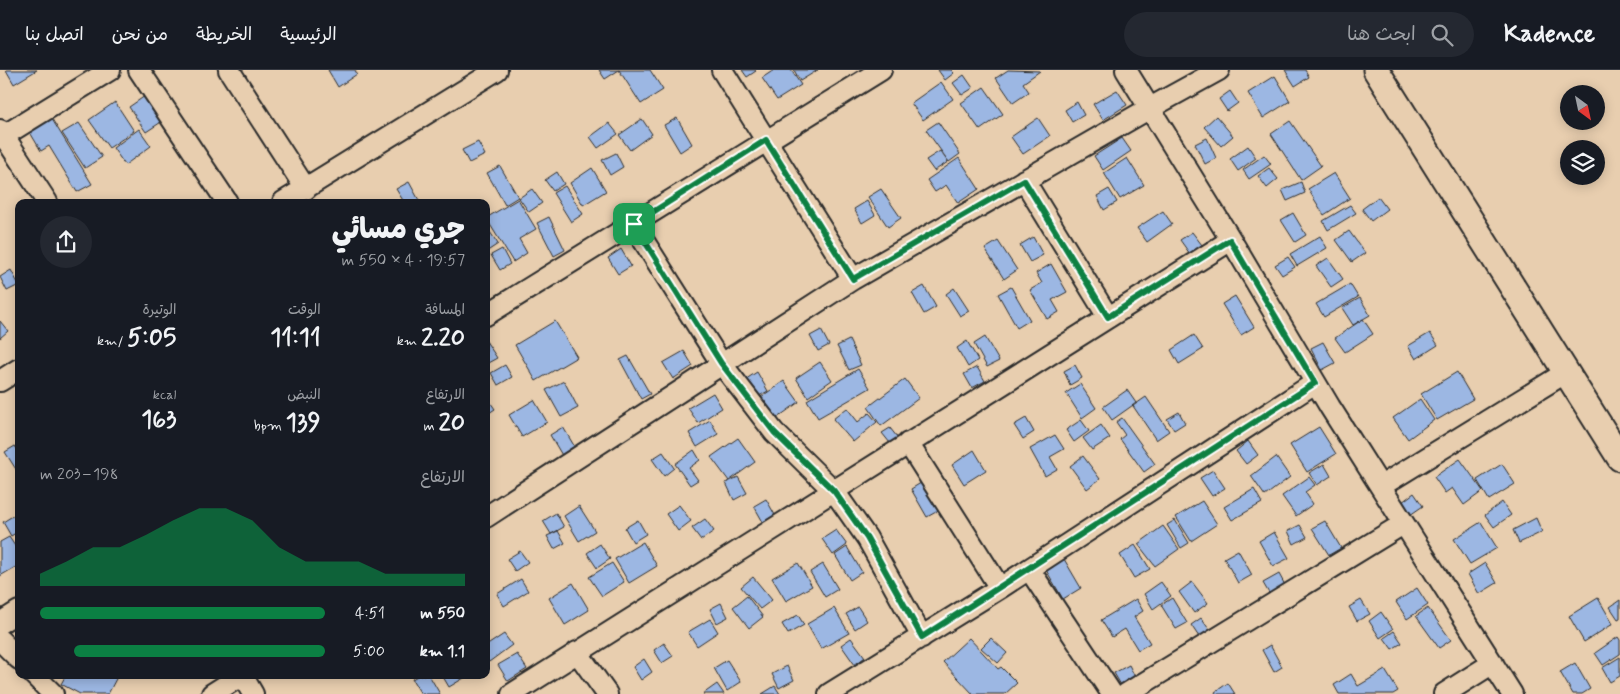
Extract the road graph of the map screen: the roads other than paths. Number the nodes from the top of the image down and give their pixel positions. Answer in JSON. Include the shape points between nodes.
{"nodes":[{"id":1,"x":110,"y":70,"type":"edge"},
{"id":2,"x":139,"y":70,"type":"edge"},
{"id":3,"x":230,"y":70,"type":"edge"},
{"id":4,"x":497,"y":70,"type":"edge"},
{"id":5,"x":722,"y":70,"type":"edge"},
{"id":6,"x":880,"y":70,"type":"edge"},
{"id":7,"x":1126,"y":70,"type":"edge"},
{"id":8,"x":1219,"y":70,"type":"edge"},
{"id":9,"x":1376,"y":70,"type":"edge"},
{"id":10,"x":1150,"y":108,"type":"junction"},
{"id":11,"x":1,"y":135,"type":"edge"},
{"id":12,"x":766,"y":140,"type":"junction"},
{"id":13,"x":1024,"y":180,"type":"junction"},
{"id":14,"x":306,"y":189,"type":"junction"},
{"id":15,"x":45,"y":199,"type":"edge"},
{"id":16,"x":225,"y":199,"type":"edge"},
{"id":17,"x":288,"y":199,"type":"edge"},
{"id":18,"x":634,"y":224,"type":"junction"},
{"id":19,"x":1230,"y":240,"type":"junction"},
{"id":20,"x":853,"y":279,"type":"junction"},
{"id":21,"x":490,"y":313,"type":"edge"},
{"id":22,"x":1108,"y":317,"type":"junction"},
{"id":23,"x":721,"y":363,"type":"junction"},
{"id":24,"x":15,"y":371,"type":"edge"},
{"id":25,"x":1565,"y":373,"type":"junction"},
{"id":26,"x":0,"y":380,"type":"edge"},
{"id":27,"x":1315,"y":383,"type":"junction"},
{"id":28,"x":908,"y":443,"type":"junction"},
{"id":29,"x":1620,"y":458,"type":"edge"},
{"id":30,"x":1381,"y":486,"type":"junction"},
{"id":31,"x":834,"y":491,"type":"junction"},
{"id":32,"x":490,"y":514,"type":"edge"},
{"id":33,"x":1404,"y":524,"type":"junction"},
{"id":34,"x":1029,"y":569,"type":"junction"},
{"id":35,"x":1000,"y":588,"type":"junction"},
{"id":36,"x":15,"y":614,"type":"edge"},
{"id":37,"x":0,"y":623,"type":"edge"},
{"id":38,"x":922,"y":637,"type":"junction"},
{"id":39,"x":0,"y":640,"type":"edge"},
{"id":40,"x":578,"y":652,"type":"junction"},
{"id":41,"x":15,"y":655,"type":"edge"},
{"id":42,"x":1493,"y":663,"type":"junction"},
{"id":43,"x":38,"y":679,"type":"edge"},
{"id":44,"x":236,"y":679,"type":"edge"},
{"id":45,"x":244,"y":679,"type":"edge"},
{"id":46,"x":53,"y":694,"type":"edge"},
{"id":47,"x":212,"y":694,"type":"edge"},
{"id":48,"x":253,"y":694,"type":"edge"},
{"id":49,"x":512,"y":694,"type":"edge"},
{"id":50,"x":607,"y":694,"type":"edge"},
{"id":51,"x":829,"y":694,"type":"edge"},
{"id":52,"x":1112,"y":694,"type":"edge"},
{"id":53,"x":1126,"y":694,"type":"edge"},
{"id":54,"x":1444,"y":694,"type":"edge"},
{"id":55,"x":1512,"y":694,"type":"edge"}],
"edges":[{"from":1,"to":11,"type":"street"},
{"from":2,"to":16,"type":"street"},
{"from":3,"to":14,"type":"street"},
{"from":4,"to":14,"type":"street"},
{"from":5,"to":12,"type":"street"},
{"from":6,"to":12,"type":"street"},
{"from":7,"to":10,"type":"street"},
{"from":8,"to":10,"type":"street"},
{"from":9,"to":25,"type":"street"},
{"from":10,"to":13,"type":"street"},
{"from":10,"to":19,"type":"street"},
{"from":11,"to":15,"type":"street"},
{"from":12,"to":18,"type":"street"},
{"from":12,"to":20,"type":"street"},
{"from":13,"to":20,"type":"street"},
{"from":13,"to":22,"type":"street"},
{"from":14,"to":17,"type":"street"},
{"from":18,"to":21,"type":"street"},
{"from":18,"to":23,"type":"street"},
{"from":19,"to":22,"type":"street"},
{"from":19,"to":27,"type":"street"},
{"from":20,"to":23,"type":"street"},
{"from":22,"to":28,"type":"street"},
{"from":23,"to":31,"type":"street","via":[[774,432]]},
{"from":23,"to":32,"type":"street"},
{"from":24,"to":26,"type":"street"},
{"from":25,"to":29,"type":"street"},
{"from":25,"to":30,"type":"street"},
{"from":27,"to":30,"type":"street"},
{"from":27,"to":34,"type":"street"},
{"from":28,"to":31,"type":"street"},
{"from":28,"to":35,"type":"street"},
{"from":30,"to":33,"type":"street"},
{"from":31,"to":38,"type":"street","via":[[867,538]]},
{"from":31,"to":40,"type":"street"},
{"from":33,"to":42,"type":"street"},
{"from":33,"to":53,"type":"street"},
{"from":34,"to":35,"type":"street"},
{"from":34,"to":52,"type":"street"},
{"from":35,"to":38,"type":"street"},
{"from":36,"to":37,"type":"street"},
{"from":38,"to":51,"type":"street"},
{"from":39,"to":41,"type":"street"},
{"from":40,"to":49,"type":"street"},
{"from":40,"to":50,"type":"street"},
{"from":42,"to":54,"type":"street"},
{"from":42,"to":55,"type":"street"},
{"from":43,"to":46,"type":"street"},
{"from":44,"to":47,"type":"street"},
{"from":45,"to":48,"type":"street"}]}
